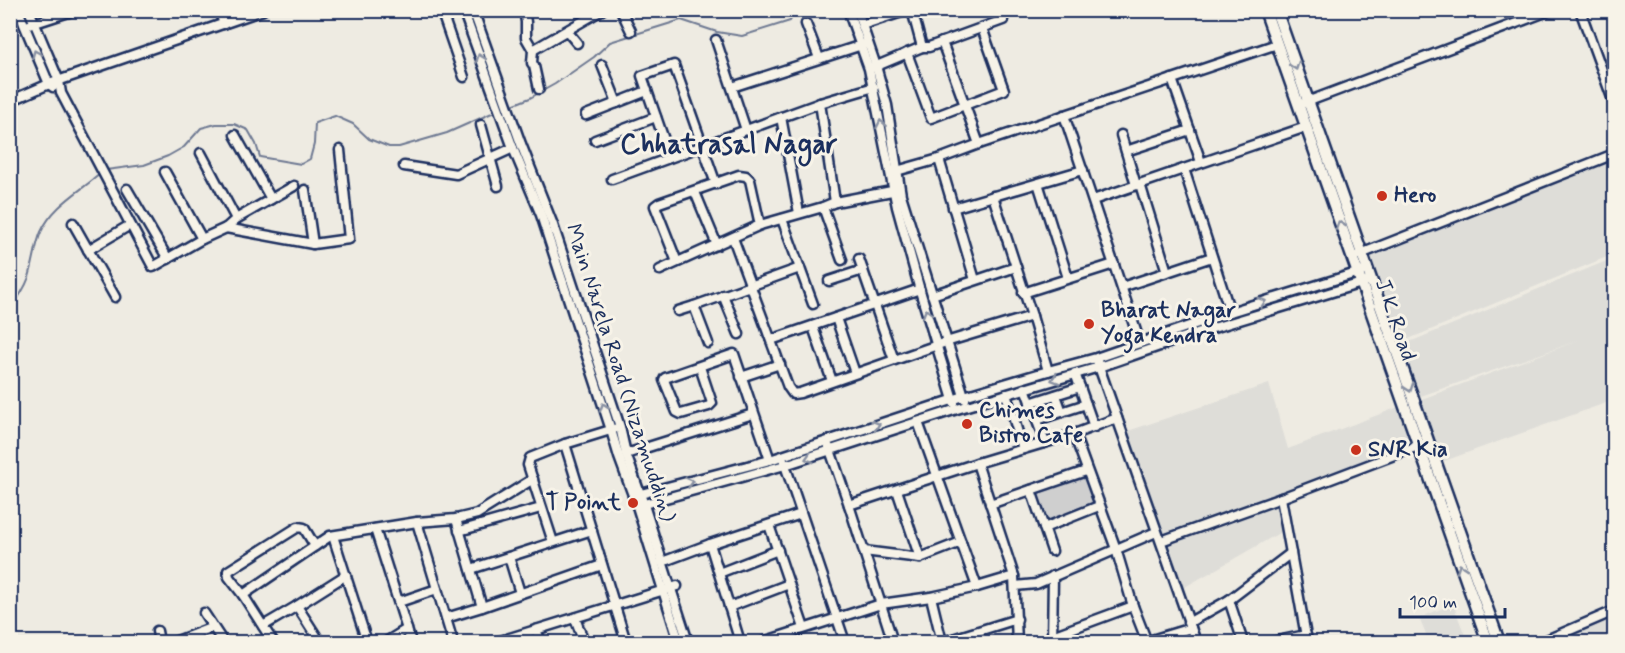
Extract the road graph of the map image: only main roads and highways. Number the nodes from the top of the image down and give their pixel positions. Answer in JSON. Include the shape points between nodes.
{"nodes":[{"id":1,"x":1265,"y":10,"type":"edge"},
{"id":2,"x":1276,"y":10,"type":"edge"},
{"id":3,"x":1303,"y":103,"type":"junction"},
{"id":4,"x":1357,"y":256,"type":"junction"},
{"id":5,"x":1420,"y":440,"type":"junction"},
{"id":6,"x":1488,"y":642,"type":"edge"},
{"id":7,"x":1499,"y":642,"type":"edge"}],
"edges":[{"from":1,"to":3,"type":"main road","name":"J K Road"},
{"from":2,"to":3,"type":"main road","name":"J K Road","one_way":true},
{"from":3,"to":4,"type":"main road","name":"J K Road"},
{"from":4,"to":3,"type":"main road","name":"J K Road","one_way":true,"via":[[1306,127]]},
{"from":4,"to":5,"type":"main road","name":"J K Road"},
{"from":6,"to":5,"type":"main road","name":"J K Road","one_way":true},
{"from":5,"to":7,"type":"main road","name":"J K Road"}]}
